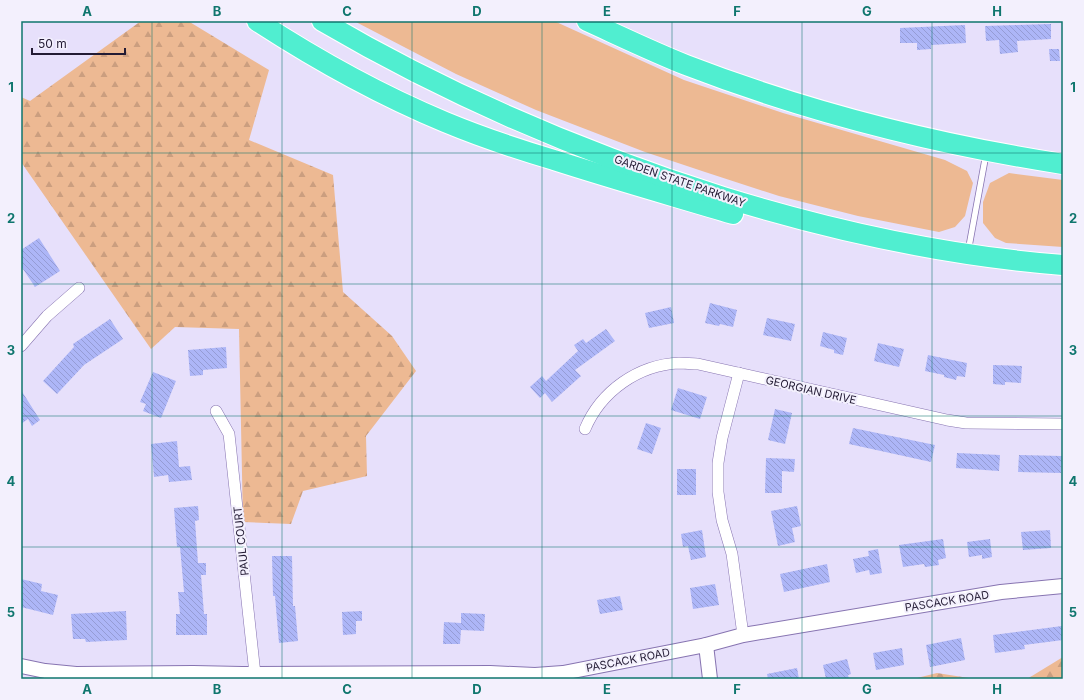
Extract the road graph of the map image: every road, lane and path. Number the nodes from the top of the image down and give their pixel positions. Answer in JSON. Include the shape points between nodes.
{"nodes":[{"id":1,"x":257,"y":21,"type":"edge"},
{"id":2,"x":322,"y":21,"type":"edge"},
{"id":3,"x":587,"y":21,"type":"edge"},
{"id":4,"x":620,"y":21,"type":"edge"},
{"id":5,"x":771,"y":95,"type":"junction"},
{"id":6,"x":987,"y":151,"type":"junction"},
{"id":7,"x":1063,"y":164,"type":"edge"},
{"id":8,"x":834,"y":228,"type":"junction"},
{"id":9,"x":968,"y":254,"type":"junction"},
{"id":10,"x":1063,"y":265,"type":"edge"},
{"id":11,"x":79,"y":288,"type":"dead end"},
{"id":12,"x":21,"y":345,"type":"edge"},
{"id":13,"x":739,"y":373,"type":"junction"},
{"id":14,"x":216,"y":411,"type":"dead end"},
{"id":15,"x":1063,"y":424,"type":"edge"},
{"id":16,"x":585,"y":429,"type":"dead end"},
{"id":17,"x":1063,"y":586,"type":"edge"},
{"id":18,"x":743,"y":635,"type":"junction"},
{"id":19,"x":706,"y":645,"type":"junction"},
{"id":20,"x":21,"y":666,"type":"edge"},
{"id":21,"x":255,"y":674,"type":"junction"},
{"id":22,"x":710,"y":679,"type":"edge"}],
"edges":[{"from":1,"to":8,"type":"highway","via":[[325,62],[416,110],[475,134],[576,168],[741,216]]},
{"from":2,"to":8,"type":"highway","name":"GARDEN STATE PARKWAY","via":[[431,79],[570,142],[661,177]]},
{"from":3,"to":5,"type":"highway","via":[[686,64]]},
{"from":4,"to":5,"type":"highway"},
{"from":5,"to":6,"type":"highway","via":[[857,122]]},
{"from":6,"to":7,"type":"highway"},
{"from":6,"to":9,"type":"lane"},
{"from":8,"to":9,"type":"highway","name":"GARDEN STATE PARKWAY"},
{"from":9,"to":10,"type":"highway","name":"GARDEN STATE PARKWAY"},
{"from":11,"to":12,"type":"street","via":[[47,316]]},
{"from":13,"to":15,"type":"street","name":"GEORGIAN DRIVE","via":[[966,423]]},
{"from":13,"to":16,"type":"street","name":"GEORGIAN DRIVE","via":[[698,364],[680,363],[642,371],[610,392],[598,406]]},
{"from":13,"to":18,"type":"street","via":[[722,438],[718,463],[718,492],[722,520],[732,554]]},
{"from":14,"to":21,"type":"street","name":"PAUL COURT","via":[[230,434]]},
{"from":17,"to":18,"type":"street","name":"PASCACK ROAD","via":[[1001,592]]},
{"from":18,"to":19,"type":"street","name":"PASCACK ROAD"},
{"from":19,"to":21,"type":"street","name":"PASCACK ROAD","via":[[563,673],[535,675]]},
{"from":19,"to":22,"type":"street"},
{"from":20,"to":21,"type":"street","name":"PASCACK ROAD","via":[[76,674]]}]}
